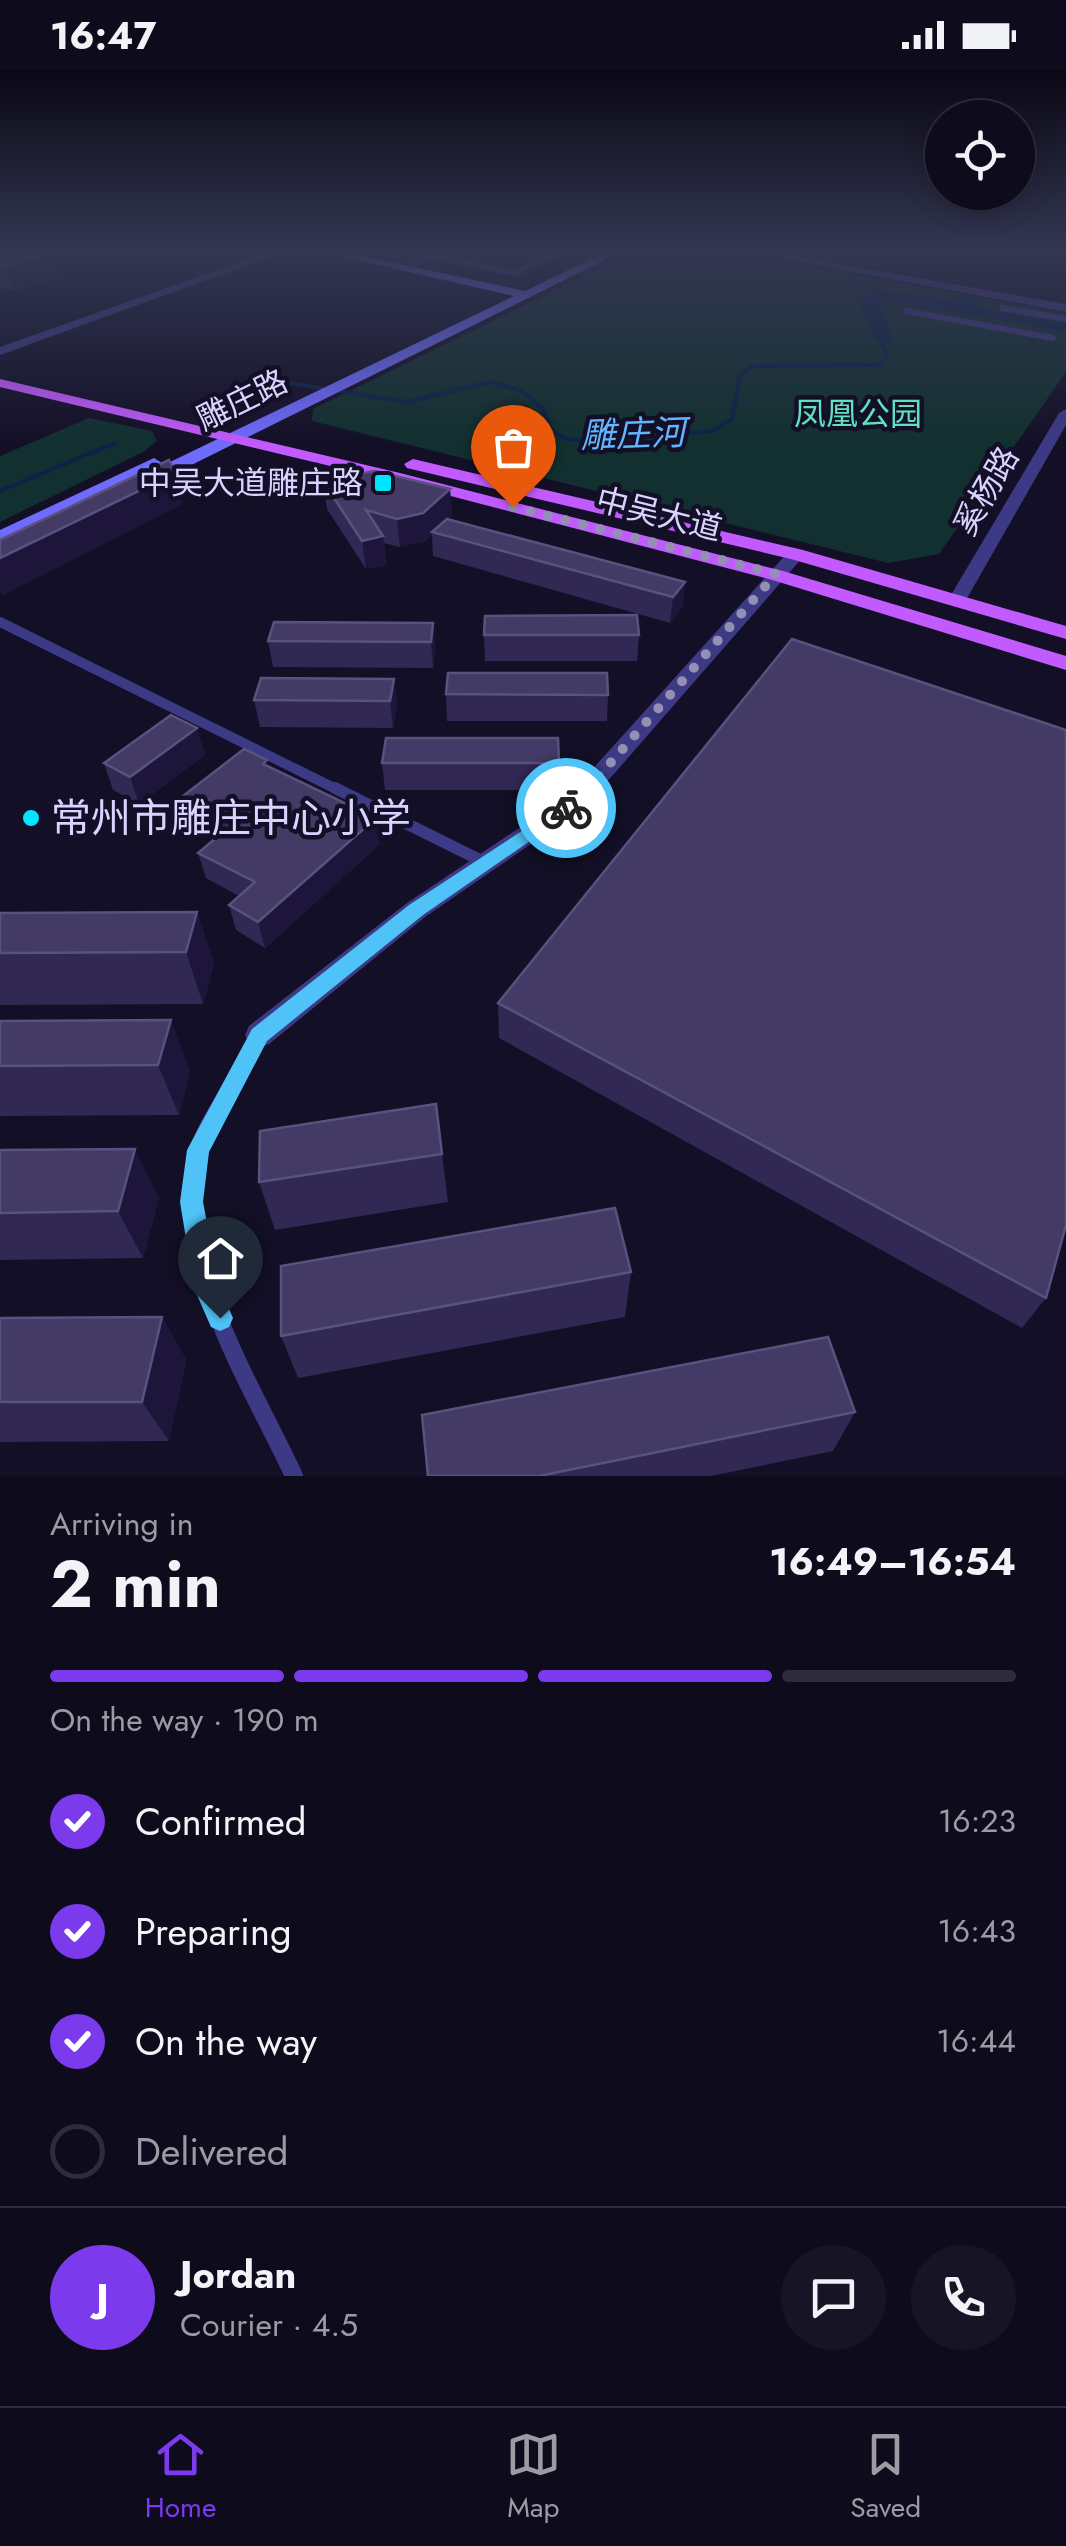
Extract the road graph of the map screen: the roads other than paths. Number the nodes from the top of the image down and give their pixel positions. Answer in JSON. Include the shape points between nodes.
{"nodes":[{"id":1,"x":100,"y":316,"type":"edge"},
{"id":2,"x":471,"y":316,"type":"edge"},
{"id":3,"x":930,"y":316,"type":"edge"},
{"id":4,"x":994,"y":316,"type":"edge"},
{"id":5,"x":985,"y":326,"type":"junction"},
{"id":6,"x":1053,"y":338,"type":"dead end"},
{"id":7,"x":0,"y":351,"type":"edge"},
{"id":8,"x":0,"y":368,"type":"edge"},
{"id":9,"x":0,"y":383,"type":"edge"},
{"id":10,"x":1066,"y":413,"type":"edge"},
{"id":11,"x":234,"y":430,"type":"junction"},
{"id":12,"x":1060,"y":435,"type":"edge"},
{"id":13,"x":0,"y":537,"type":"edge"},
{"id":14,"x":0,"y":552,"type":"edge"},
{"id":15,"x":796,"y":554,"type":"junction"},
{"id":16,"x":776,"y":574,"type":"junction"},
{"id":17,"x":957,"y":600,"type":"junction"},
{"id":18,"x":0,"y":622,"type":"edge"},
{"id":19,"x":1066,"y":633,"type":"edge"},
{"id":20,"x":1066,"y":662,"type":"edge"},
{"id":21,"x":486,"y":863,"type":"junction"},
{"id":22,"x":259,"y":1035,"type":"joint"},
{"id":23,"x":290,"y":1474,"type":"edge"}],
"edges":[{"from":1,"to":7,"type":"street"},
{"from":2,"to":11,"type":"main road","name":"雕庄路"},
{"from":3,"to":5,"type":"lane"},
{"from":4,"to":5,"type":"lane"},
{"from":5,"to":6,"type":"lane"},
{"from":8,"to":11,"type":"main road","name":"中吴大道"},
{"from":9,"to":11,"type":"main road","name":"中吴大道"},
{"from":10,"to":12,"type":"street","name":"奚杨路"},
{"from":11,"to":13,"type":"main road","name":"雕庄路"},
{"from":11,"to":14,"type":"main road","name":"雕庄路"},
{"from":11,"to":15,"type":"main road","name":"中吴大道"},
{"from":11,"to":16,"type":"main road","name":"中吴大道"},
{"from":12,"to":17,"type":"street","name":"奚杨路"},
{"from":15,"to":16,"type":"street"},
{"from":15,"to":17,"type":"main road","name":"中吴大道"},
{"from":16,"to":20,"type":"main road","name":"中吴大道"},
{"from":16,"to":21,"type":"street","via":[[578,800]]},
{"from":17,"to":19,"type":"main road","name":"中吴大道"},
{"from":18,"to":21,"type":"lane"},
{"from":21,"to":22,"type":"street"},
{"from":22,"to":23,"type":"lane","via":[[198,1150],[192,1202],[206,1288]]}]}
